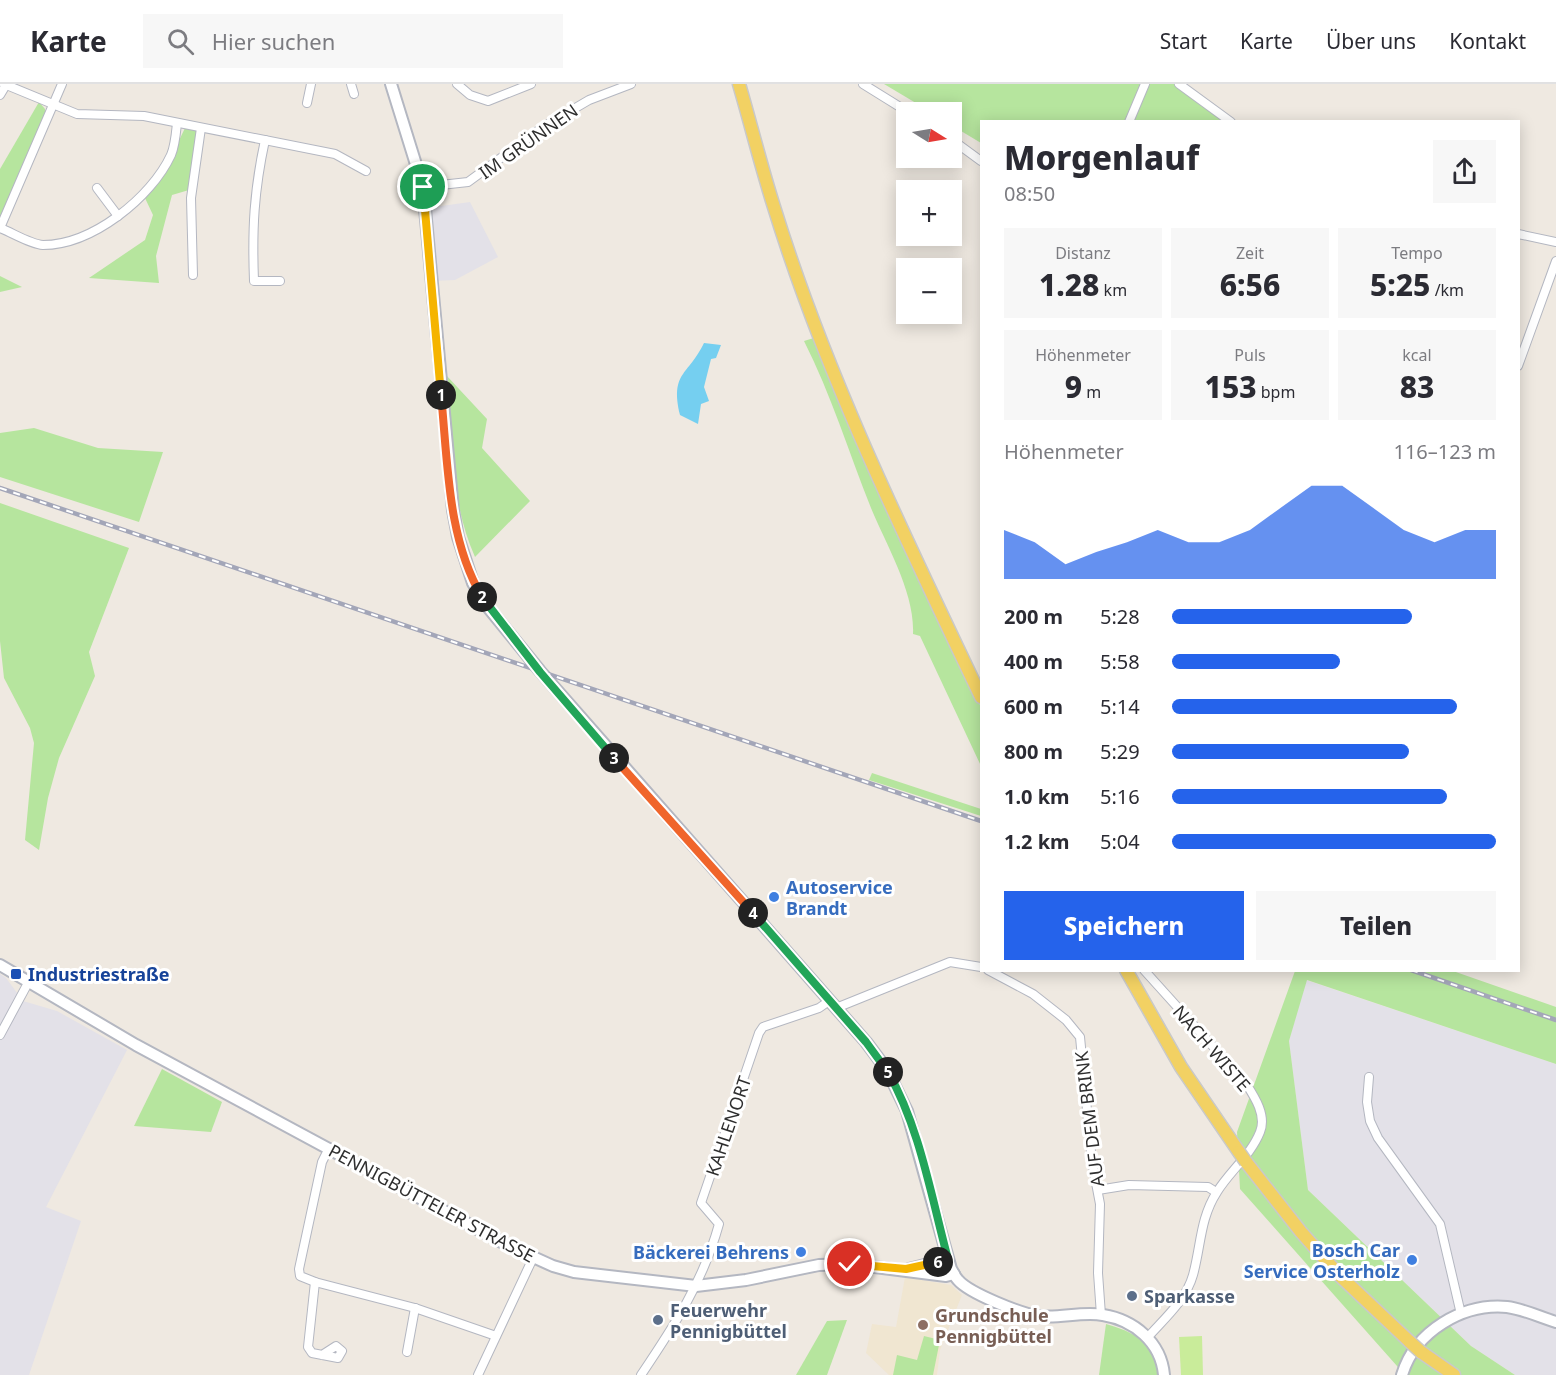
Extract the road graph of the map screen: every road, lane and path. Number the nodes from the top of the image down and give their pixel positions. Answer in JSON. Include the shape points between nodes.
{"nodes":[{"id":1,"x":62,"y":84,"type":"edge"},
{"id":2,"x":311,"y":84,"type":"edge"},
{"id":3,"x":351,"y":84,"type":"edge"},
{"id":4,"x":391,"y":84,"type":"edge"},
{"id":5,"x":457,"y":84,"type":"edge"},
{"id":6,"x":531,"y":84,"type":"edge"},
{"id":7,"x":631,"y":84,"type":"edge"},
{"id":8,"x":739,"y":84,"type":"edge"},
{"id":9,"x":863,"y":84,"type":"edge"},
{"id":10,"x":1145,"y":84,"type":"edge"},
{"id":11,"x":1179,"y":84,"type":"edge"},
{"id":12,"x":5,"y":85,"type":"edge"},
{"id":13,"x":354,"y":94,"type":"dead end"},
{"id":14,"x":0,"y":95,"type":"edge"},
{"id":15,"x":307,"y":103,"type":"dead end"},
{"id":16,"x":54,"y":104,"type":"junction"},
{"id":17,"x":896,"y":105,"type":"edge"},
{"id":18,"x":1130,"y":120,"type":"edge"},
{"id":19,"x":1228,"y":120,"type":"edge"},
{"id":20,"x":177,"y":123,"type":"junction"},
{"id":21,"x":201,"y":128,"type":"junction"},
{"id":22,"x":265,"y":140,"type":"junction"},
{"id":23,"x":962,"y":147,"type":"edge"},
{"id":24,"x":980,"y":160,"type":"edge"},
{"id":25,"x":366,"y":171,"type":"dead end"},
{"id":26,"x":423,"y":187,"type":"junction"},
{"id":27,"x":96,"y":188,"type":"dead end"},
{"id":28,"x":118,"y":216,"type":"junction"},
{"id":29,"x":0,"y":228,"type":"edge"},
{"id":30,"x":1520,"y":234,"type":"edge"},
{"id":31,"x":1556,"y":242,"type":"edge"},
{"id":32,"x":1556,"y":261,"type":"edge"},
{"id":33,"x":194,"y":275,"type":"dead end"},
{"id":34,"x":280,"y":281,"type":"dead end"},
{"id":35,"x":1520,"y":360,"type":"edge"},
{"id":36,"x":980,"y":695,"type":"edge"},
{"id":37,"x":0,"y":965,"type":"edge"},
{"id":38,"x":980,"y":967,"type":"edge"},
{"id":39,"x":992,"y":972,"type":"edge"},
{"id":40,"x":1127,"y":972,"type":"edge"},
{"id":41,"x":1146,"y":972,"type":"edge"},
{"id":42,"x":28,"y":983,"type":"junction"},
{"id":43,"x":833,"y":1004,"type":"junction"},
{"id":44,"x":0,"y":1035,"type":"edge"},
{"id":45,"x":1369,"y":1077,"type":"dead end"},
{"id":46,"x":329,"y":1148,"type":"junction"},
{"id":47,"x":1098,"y":1190,"type":"junction"},
{"id":48,"x":1216,"y":1192,"type":"junction"},
{"id":49,"x":533,"y":1258,"type":"junction"},
{"id":50,"x":948,"y":1259,"type":"junction"},
{"id":51,"x":906,"y":1269,"type":"junction"},
{"id":52,"x":954,"y":1274,"type":"junction"},
{"id":53,"x":315,"y":1282,"type":"junction"},
{"id":54,"x":696,"y":1286,"type":"junction"},
{"id":55,"x":416,"y":1308,"type":"junction"},
{"id":56,"x":1461,"y":1314,"type":"junction"},
{"id":57,"x":1101,"y":1315,"type":"junction"},
{"id":58,"x":1556,"y":1322,"type":"edge"},
{"id":59,"x":496,"y":1336,"type":"junction"},
{"id":60,"x":1148,"y":1337,"type":"junction"},
{"id":61,"x":407,"y":1352,"type":"dead end"},
{"id":62,"x":322,"y":1355,"type":"dead end"},
{"id":63,"x":1434,"y":1362,"type":"junction"},
{"id":64,"x":478,"y":1375,"type":"edge"},
{"id":65,"x":641,"y":1375,"type":"edge"},
{"id":66,"x":1164,"y":1375,"type":"edge"},
{"id":67,"x":1402,"y":1375,"type":"edge"},
{"id":68,"x":1445,"y":1375,"type":"edge"},
{"id":69,"x":1454,"y":1375,"type":"edge"}],
"edges":[{"from":1,"to":16,"type":"street"},
{"from":2,"to":15,"type":"street"},
{"from":3,"to":13,"type":"street"},
{"from":4,"to":26,"type":"street"},
{"from":5,"to":6,"type":"street","via":[[470,95],[488,101]]},
{"from":7,"to":26,"type":"street","name":"IM GRÜNNEN","via":[[589,100],[468,182]]},
{"from":8,"to":36,"type":"main road","via":[[774,208],[822,342]]},
{"from":9,"to":17,"type":"street"},
{"from":10,"to":18,"type":"street"},
{"from":11,"to":19,"type":"street"},
{"from":12,"to":14,"type":"street"},
{"from":12,"to":16,"type":"street"},
{"from":16,"to":20,"type":"street","via":[[77,114],[144,116]]},
{"from":16,"to":29,"type":"street"},
{"from":20,"to":21,"type":"street"},
{"from":20,"to":28,"type":"street","via":[[172,154],[137,201]]},
{"from":21,"to":22,"type":"street"},
{"from":21,"to":33,"type":"street","via":[[191,198]]},
{"from":22,"to":25,"type":"street","via":[[335,154]]},
{"from":22,"to":34,"type":"street","via":[[254,193],[254,281]]},
{"from":23,"to":24,"type":"street"},
{"from":26,"to":43,"type":"street","via":[[458,537],[473,583],[540,672]]},
{"from":27,"to":28,"type":"street"},
{"from":28,"to":29,"type":"street","via":[[89,234],[63,243],[41,245]]},
{"from":30,"to":31,"type":"street"},
{"from":32,"to":35,"type":"street"},
{"from":37,"to":42,"type":"street","name":"PENNIGBÜTTELER STRASSE"},
{"from":38,"to":43,"type":"street","via":[[950,962]]},
{"from":39,"to":47,"type":"street","name":"AUF DEM BRINK","via":[[1033,994],[1066,1020],[1080,1037]]},
{"from":40,"to":63,"type":"main road","bridge":true,"via":[[1181,1067],[1301,1232],[1339,1275]]},
{"from":41,"to":48,"type":"street","name":"NACH WISTE","via":[[1256,1098],[1262,1118],[1260,1132]]},
{"from":42,"to":44,"type":"street"},
{"from":42,"to":46,"type":"street","name":"PENNIGBÜTTELER STRASSE"},
{"from":43,"to":50,"type":"street","via":[[887,1070],[900,1094],[915,1134]]},
{"from":43,"to":54,"type":"street","name":"KAHLENORT","via":[[764,1027],[759,1033],[701,1203],[719,1224]]},
{"from":45,"to":56,"type":"street","via":[[1370,1121],[1440,1224]]},
{"from":46,"to":49,"type":"street","name":"PENNIGBÜTTELER STRASSE"},
{"from":46,"to":53,"type":"street","via":[[322,1162],[299,1269],[300,1276]]},
{"from":47,"to":48,"type":"street","via":[[1129,1185],[1208,1187]]},
{"from":47,"to":57,"type":"street","name":"AUF DEM BRINK"},
{"from":48,"to":60,"type":"street","name":"NACH WISTE","via":[[1202,1222],[1193,1275],[1184,1296]]},
{"from":49,"to":54,"type":"street","name":"PENNIGBÜTTELER STRASSE","via":[[574,1272]]},
{"from":49,"to":59,"type":"street"},
{"from":50,"to":51,"type":"street","name":"PENNIGBÜTTELER STRASSE"},
{"from":50,"to":52,"type":"street"},
{"from":51,"to":52,"type":"street","name":"PENNIGBÜTTELER STRASSE"},
{"from":51,"to":54,"type":"street","name":"PENNIGBÜTTELER STRASSE","via":[[819,1265]]},
{"from":52,"to":57,"type":"street","via":[[964,1286],[1027,1314]]},
{"from":53,"to":55,"type":"street"},
{"from":53,"to":62,"type":"street","via":[[308,1347],[312,1353]]},
{"from":54,"to":65,"type":"street"},
{"from":55,"to":59,"type":"street"},
{"from":55,"to":61,"type":"street"},
{"from":56,"to":58,"type":"street","via":[[1483,1307],[1509,1308]]},
{"from":56,"to":67,"type":"street","via":[[1428,1332]]},
{"from":57,"to":60,"type":"street","via":[[1131,1324]]},
{"from":59,"to":64,"type":"street"},
{"from":60,"to":66,"type":"street","via":[[1158,1351]]},
{"from":63,"to":68,"type":"main road"},
{"from":63,"to":69,"type":"main road"}]}
